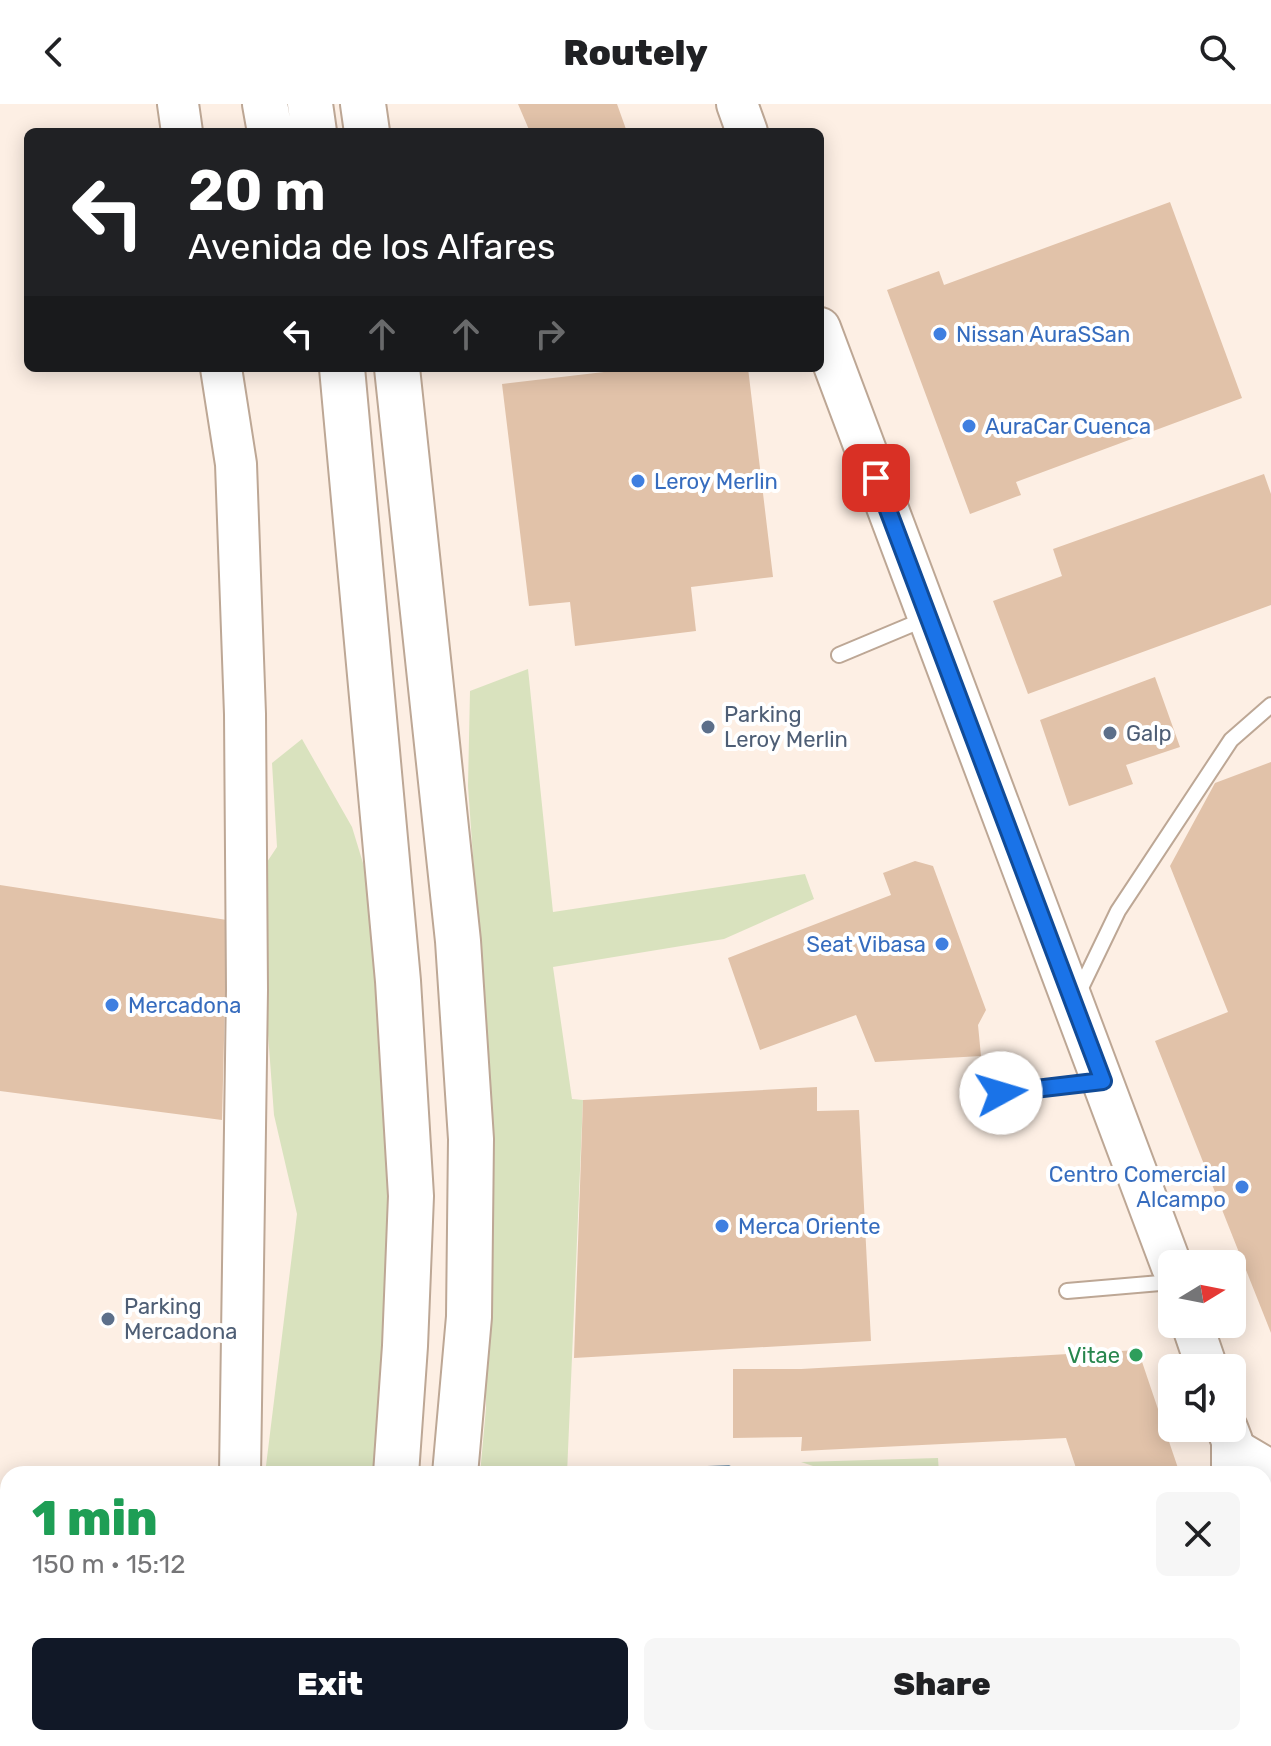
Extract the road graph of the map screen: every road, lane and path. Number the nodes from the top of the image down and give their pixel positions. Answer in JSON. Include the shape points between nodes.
{"nodes":[{"id":1,"x":178,"y":104,"type":"edge"},
{"id":2,"x":265,"y":104,"type":"edge"},
{"id":3,"x":310,"y":104,"type":"edge"},
{"id":4,"x":363,"y":104,"type":"edge"},
{"id":5,"x":375,"y":104,"type":"edge"},
{"id":6,"x":737,"y":104,"type":"edge"},
{"id":7,"x":181,"y":128,"type":"edge"},
{"id":8,"x":269,"y":128,"type":"edge"},
{"id":9,"x":313,"y":128,"type":"edge"},
{"id":10,"x":366,"y":128,"type":"edge"},
{"id":11,"x":377,"y":128,"type":"edge"},
{"id":12,"x":746,"y":128,"type":"edge"},
{"id":13,"x":824,"y":339,"type":"edge"},
{"id":14,"x":222,"y":372,"type":"edge"},
{"id":15,"x":314,"y":372,"type":"edge"},
{"id":16,"x":342,"y":372,"type":"edge"},
{"id":17,"x":397,"y":372,"type":"edge"},
{"id":18,"x":929,"y":617,"type":"junction"},
{"id":19,"x":839,"y":655,"type":"dead end"},
{"id":20,"x":372,"y":690,"type":"junction"},
{"id":21,"x":1271,"y":705,"type":"edge"},
{"id":22,"x":1074,"y":1002,"type":"junction"},
{"id":23,"x":1103,"y":1081,"type":"junction"},
{"id":24,"x":1001,"y":1093,"type":"dead end"},
{"id":25,"x":1166,"y":1250,"type":"edge"},
{"id":26,"x":1158,"y":1283,"type":"edge"},
{"id":27,"x":1067,"y":1291,"type":"dead end"},
{"id":28,"x":1230,"y":1448,"type":"edge"},
{"id":29,"x":1271,"y":1464,"type":"edge"},
{"id":30,"x":240,"y":1466,"type":"edge"},
{"id":31,"x":397,"y":1466,"type":"edge"},
{"id":32,"x":456,"y":1466,"type":"edge"},
{"id":33,"x":1249,"y":1466,"type":"edge"}],
"edges":[{"from":1,"to":7,"type":"street"},
{"from":2,"to":8,"type":"highway"},
{"from":3,"to":9,"type":"highway"},
{"from":4,"to":10,"type":"highway"},
{"from":5,"to":11,"type":"highway"},
{"from":6,"to":12,"type":"street"},
{"from":13,"to":18,"type":"street"},
{"from":14,"to":30,"type":"street","via":[[236,464],[245,714]]},
{"from":15,"to":20,"type":"highway"},
{"from":16,"to":20,"type":"highway"},
{"from":17,"to":32,"type":"highway","via":[[458,941],[471,1139],[469,1317]]},
{"from":18,"to":19,"type":"lane"},
{"from":18,"to":22,"type":"street"},
{"from":20,"to":31,"type":"highway","via":[[411,1196]]},
{"from":21,"to":22,"type":"lane","via":[[1231,740],[1127,897]]},
{"from":22,"to":23,"type":"street"},
{"from":23,"to":24,"type":"lane"},
{"from":23,"to":25,"type":"street"},
{"from":26,"to":27,"type":"lane"},
{"from":28,"to":29,"type":"street"},
{"from":28,"to":33,"type":"street"}]}
